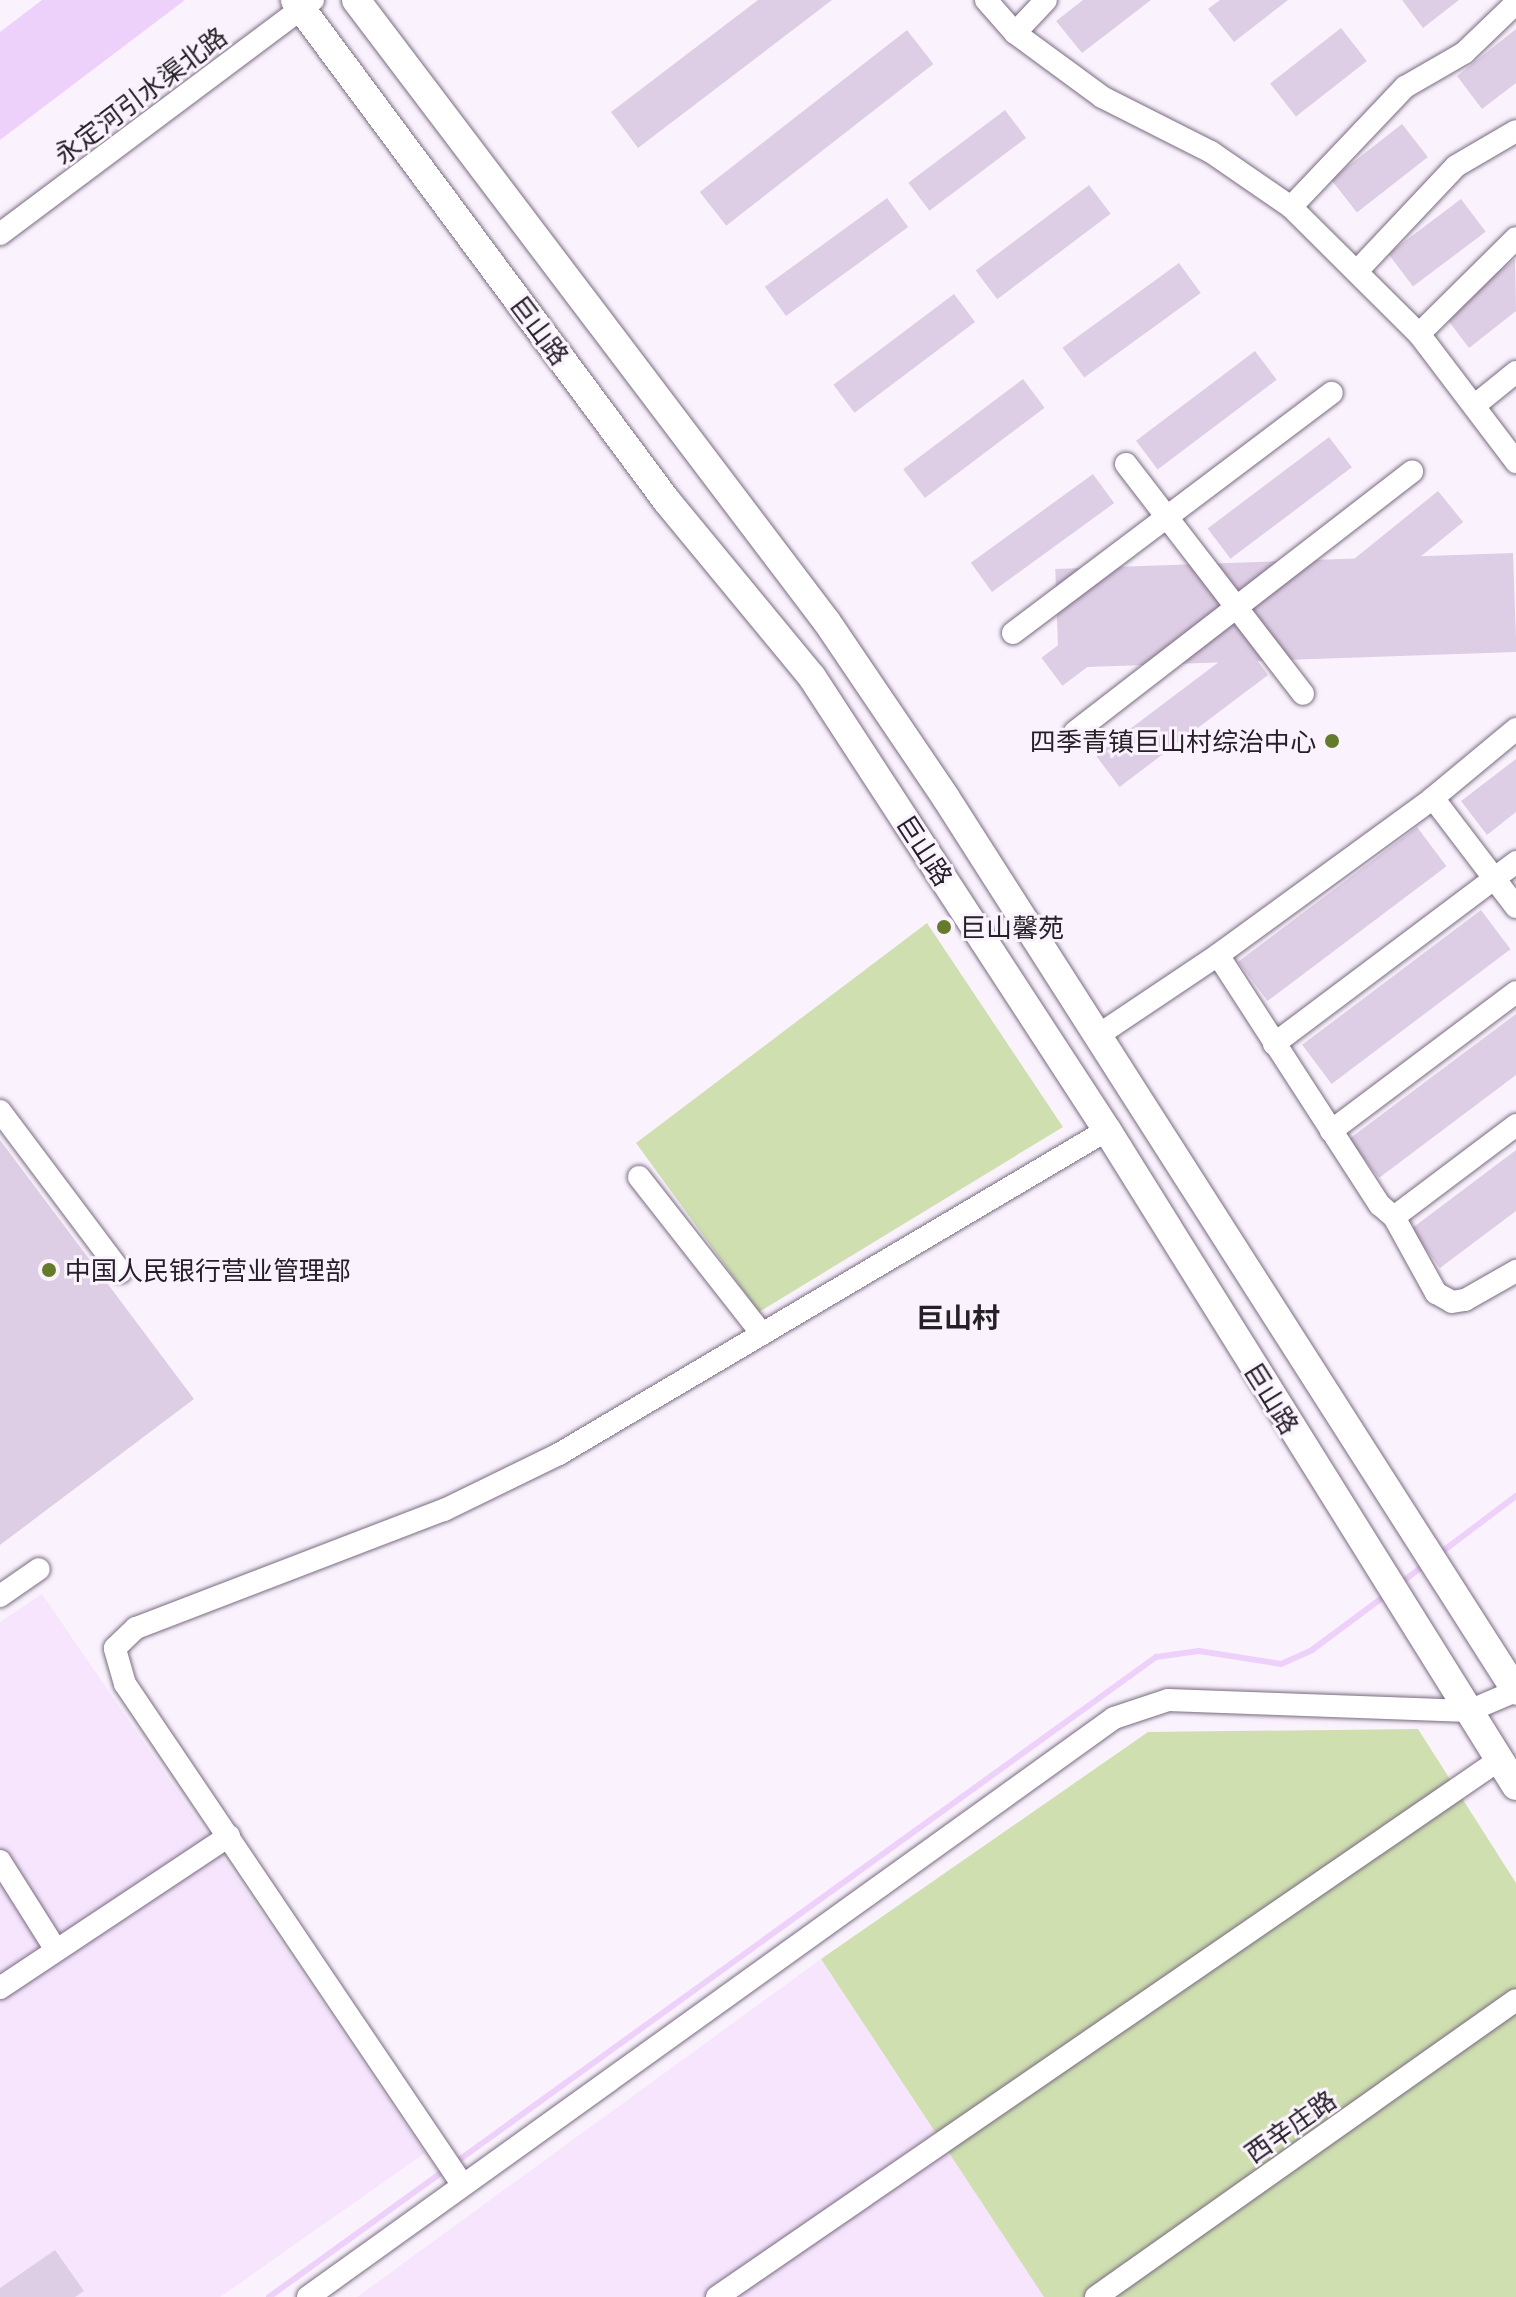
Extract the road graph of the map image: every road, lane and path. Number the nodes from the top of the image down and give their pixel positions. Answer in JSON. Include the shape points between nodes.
{"nodes":[{"id":1,"x":356,"y":0,"type":"edge"},
{"id":2,"x":986,"y":0,"type":"edge"},
{"id":3,"x":1046,"y":0,"type":"edge"},
{"id":4,"x":303,"y":3,"type":"edge"},
{"id":5,"x":1516,"y":3,"type":"edge"},
{"id":6,"x":1015,"y":33,"type":"junction"},
{"id":7,"x":1516,"y":131,"type":"edge"},
{"id":8,"x":1291,"y":207,"type":"junction"},
{"id":9,"x":0,"y":234,"type":"edge"},
{"id":10,"x":1516,"y":238,"type":"edge"},
{"id":11,"x":1359,"y":269,"type":"junction"},
{"id":12,"x":1419,"y":334,"type":"junction"},
{"id":13,"x":1516,"y":372,"type":"edge"},
{"id":14,"x":1332,"y":393,"type":"dead end"},
{"id":15,"x":1474,"y":406,"type":"junction"},
{"id":16,"x":1516,"y":462,"type":"edge"},
{"id":17,"x":1126,"y":464,"type":"dead end"},
{"id":18,"x":1412,"y":472,"type":"dead end"},
{"id":19,"x":1168,"y":520,"type":"junction"},
{"id":20,"x":1237,"y":610,"type":"junction"},
{"id":21,"x":1013,"y":633,"type":"dead end"},
{"id":22,"x":1303,"y":694,"type":"dead end"},
{"id":23,"x":1516,"y":729,"type":"edge"},
{"id":24,"x":1075,"y":732,"type":"dead end"},
{"id":25,"x":1433,"y":798,"type":"junction"},
{"id":26,"x":1516,"y":862,"type":"edge"},
{"id":27,"x":1494,"y":879,"type":"junction"},
{"id":28,"x":1516,"y":907,"type":"edge"},
{"id":29,"x":1218,"y":955,"type":"junction"},
{"id":30,"x":1516,"y":992,"type":"edge"},
{"id":31,"x":1097,"y":1036,"type":"junction"},
{"id":32,"x":1274,"y":1044,"type":"junction"},
{"id":33,"x":0,"y":1111,"type":"edge"},
{"id":34,"x":1516,"y":1125,"type":"edge"},
{"id":35,"x":1107,"y":1130,"type":"junction"},
{"id":36,"x":1331,"y":1131,"type":"junction"},
{"id":37,"x":639,"y":1177,"type":"dead end"},
{"id":38,"x":1394,"y":1217,"type":"junction"},
{"id":39,"x":1516,"y":1271,"type":"edge"},
{"id":40,"x":121,"y":1272,"type":"dead end"},
{"id":41,"x":762,"y":1334,"type":"junction"},
{"id":42,"x":39,"y":1569,"type":"dead end"},
{"id":43,"x":0,"y":1596,"type":"edge"},
{"id":44,"x":1516,"y":1691,"type":"edge"},
{"id":45,"x":1469,"y":1711,"type":"junction"},
{"id":46,"x":1499,"y":1760,"type":"junction"},
{"id":47,"x":1516,"y":1786,"type":"edge"},
{"id":48,"x":229,"y":1836,"type":"junction"},
{"id":49,"x":0,"y":1861,"type":"edge"},
{"id":50,"x":56,"y":1950,"type":"junction"},
{"id":51,"x":0,"y":1988,"type":"edge"},
{"id":52,"x":1516,"y":2000,"type":"edge"},
{"id":53,"x":462,"y":2184,"type":"junction"},
{"id":54,"x":308,"y":2297,"type":"edge"},
{"id":55,"x":717,"y":2297,"type":"edge"},
{"id":56,"x":1096,"y":2297,"type":"edge"}],
"edges":[{"from":1,"to":31,"type":"main road","name":"巨山路","via":[[827,622]]},
{"from":2,"to":6,"type":"street"},
{"from":3,"to":6,"type":"street"},
{"from":4,"to":9,"type":"street","name":"永定河引水渠北路"},
{"from":4,"to":35,"type":"main road","name":"巨山路","via":[[666,500],[812,677]]},
{"from":5,"to":8,"type":"street","via":[[1464,53],[1405,87]]},
{"from":6,"to":8,"type":"street","via":[[1102,97],[1211,152]]},
{"from":7,"to":11,"type":"street","via":[[1456,166]]},
{"from":8,"to":11,"type":"street"},
{"from":10,"to":12,"type":"street"},
{"from":11,"to":12,"type":"street","via":[[1408,329]]},
{"from":12,"to":15,"type":"street"},
{"from":13,"to":15,"type":"street"},
{"from":14,"to":19,"type":"street"},
{"from":15,"to":16,"type":"street"},
{"from":17,"to":19,"type":"street"},
{"from":18,"to":20,"type":"street"},
{"from":19,"to":20,"type":"street"},
{"from":19,"to":21,"type":"street"},
{"from":20,"to":22,"type":"street"},
{"from":20,"to":24,"type":"street"},
{"from":23,"to":25,"type":"street"},
{"from":25,"to":27,"type":"street"},
{"from":25,"to":29,"type":"street"},
{"from":26,"to":27,"type":"street"},
{"from":27,"to":28,"type":"street"},
{"from":27,"to":32,"type":"street"},
{"from":29,"to":31,"type":"street"},
{"from":29,"to":32,"type":"street"},
{"from":30,"to":36,"type":"street"},
{"from":31,"to":44,"type":"main road","name":"巨山路"},
{"from":32,"to":36,"type":"street"},
{"from":33,"to":40,"type":"street"},
{"from":34,"to":38,"type":"street"},
{"from":35,"to":41,"type":"street"},
{"from":35,"to":45,"type":"main road","name":"巨山路"},
{"from":36,"to":38,"type":"street","via":[[1380,1205]]},
{"from":37,"to":41,"type":"street"},
{"from":38,"to":39,"type":"street","via":[[1436,1293],[1452,1302]]},
{"from":41,"to":48,"type":"street","via":[[559,1454],[444,1510],[136,1628],[115,1648],[125,1684]]},
{"from":42,"to":43,"type":"street"},
{"from":44,"to":45,"type":"street"},
{"from":45,"to":46,"type":"main road","name":"巨山路"},
{"from":45,"to":53,"type":"street","via":[[1168,1700],[1114,1718]]},
{"from":46,"to":47,"type":"main road","name":"巨山路"},
{"from":46,"to":55,"type":"street"},
{"from":48,"to":50,"type":"street"},
{"from":48,"to":53,"type":"street"},
{"from":49,"to":50,"type":"street"},
{"from":50,"to":51,"type":"street"},
{"from":52,"to":56,"type":"street","name":"西辛庄路"},
{"from":53,"to":54,"type":"street"}]}
